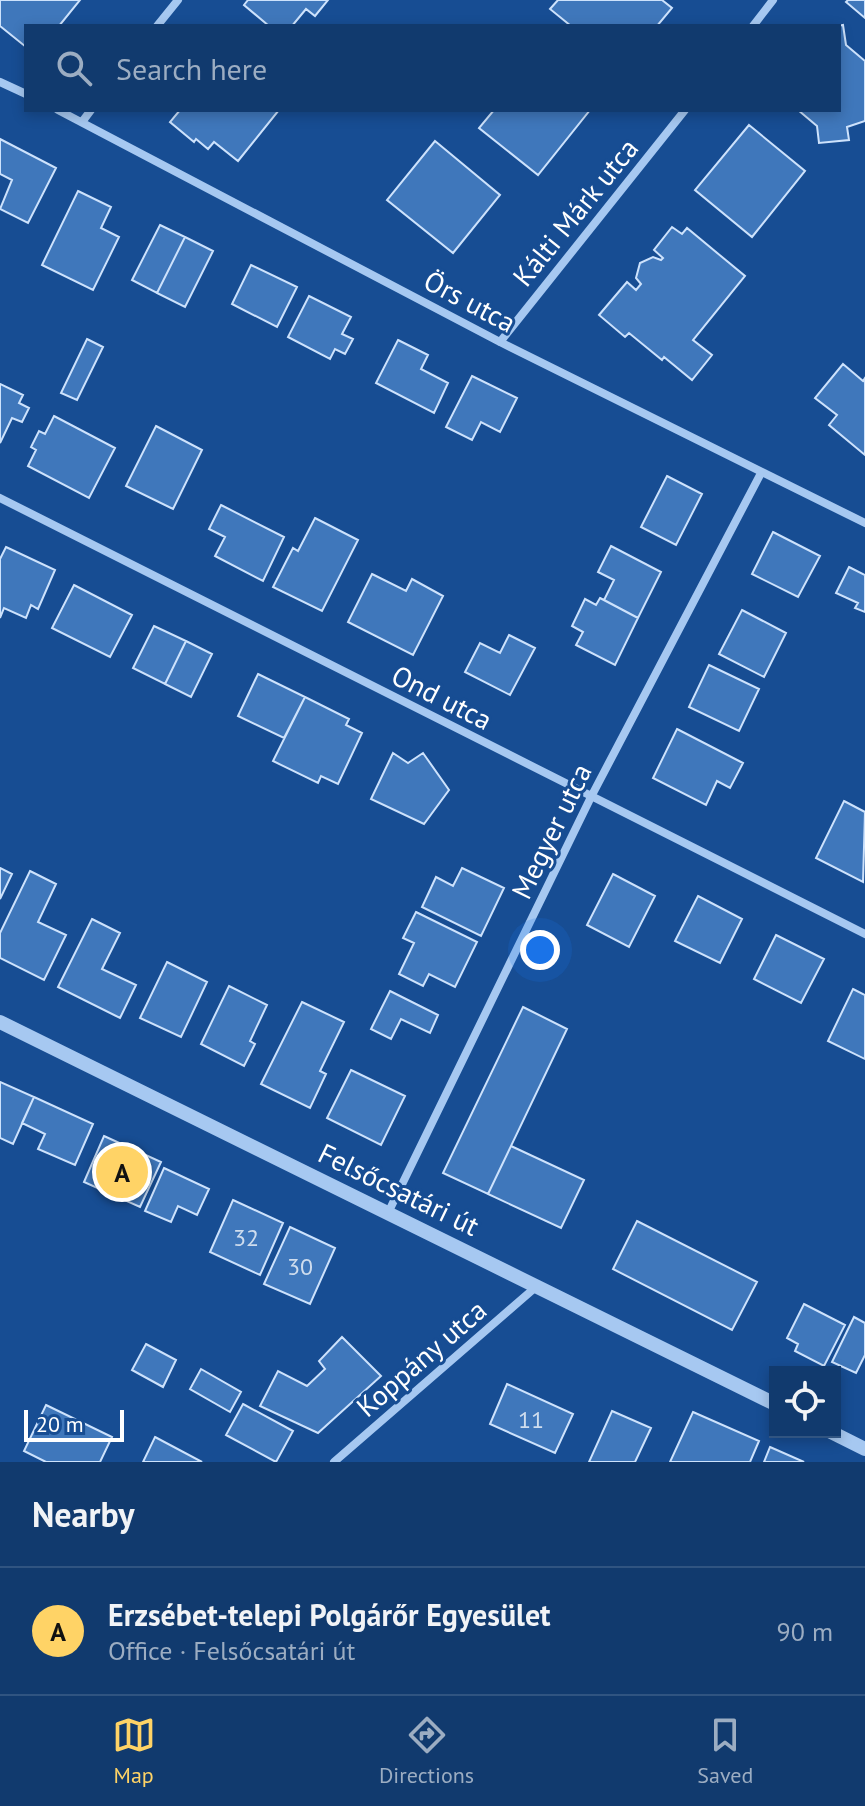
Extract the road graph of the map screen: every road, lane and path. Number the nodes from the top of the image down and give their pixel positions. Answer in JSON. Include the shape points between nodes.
{"nodes":[{"id":1,"x":178,"y":0,"type":"edge"},
{"id":2,"x":773,"y":0,"type":"edge"},
{"id":3,"x":159,"y":24,"type":"edge"},
{"id":4,"x":755,"y":24,"type":"edge"},
{"id":5,"x":0,"y":82,"type":"edge"},
{"id":6,"x":24,"y":93,"type":"edge"},
{"id":7,"x":62,"y":112,"type":"edge"},
{"id":8,"x":90,"y":112,"type":"edge"},
{"id":9,"x":683,"y":112,"type":"edge"},
{"id":10,"x":82,"y":122,"type":"junction"},
{"id":11,"x":500,"y":342,"type":"junction"},
{"id":12,"x":761,"y":473,"type":"junction"},
{"id":13,"x":0,"y":498,"type":"edge"},
{"id":14,"x":865,"y":523,"type":"edge"},
{"id":15,"x":591,"y":797,"type":"junction"},
{"id":16,"x":865,"y":934,"type":"edge"},
{"id":17,"x":0,"y":1022,"type":"edge"},
{"id":18,"x":388,"y":1213,"type":"junction"},
{"id":19,"x":537,"y":1286,"type":"junction"},
{"id":20,"x":769,"y":1401,"type":"edge"},
{"id":21,"x":841,"y":1437,"type":"edge"},
{"id":22,"x":865,"y":1449,"type":"edge"},
{"id":23,"x":334,"y":1462,"type":"edge"}],
"edges":[{"from":1,"to":3,"type":"street"},
{"from":2,"to":4,"type":"street"},
{"from":5,"to":6,"type":"street"},
{"from":7,"to":10,"type":"street","name":"Örs utca"},
{"from":8,"to":10,"type":"street"},
{"from":9,"to":11,"type":"street","name":"Kálti Márk utca"},
{"from":10,"to":11,"type":"street","name":"Örs utca"},
{"from":11,"to":12,"type":"street","name":"Örs utca"},
{"from":12,"to":14,"type":"street","name":"Örs utca"},
{"from":12,"to":15,"type":"street","name":"Megyer utca"},
{"from":13,"to":15,"type":"street","name":"Ond utca"},
{"from":15,"to":16,"type":"street","name":"Ond utca"},
{"from":15,"to":18,"type":"street","name":"Megyer utca"},
{"from":17,"to":18,"type":"street","name":"Felsőcsatári út"},
{"from":18,"to":19,"type":"street","name":"Felsőcsatári út"},
{"from":19,"to":20,"type":"street","name":"Felsőcsatári út"},
{"from":19,"to":23,"type":"street","name":"Koppány utca"},
{"from":21,"to":22,"type":"street"}]}
